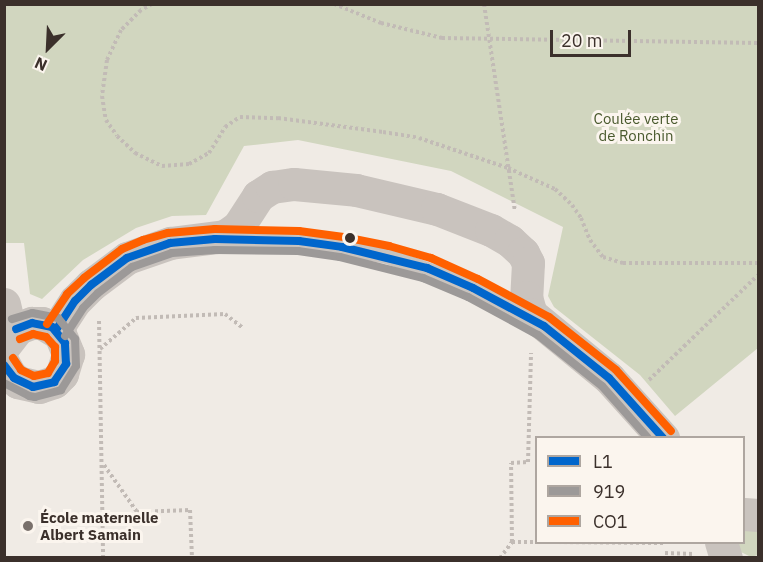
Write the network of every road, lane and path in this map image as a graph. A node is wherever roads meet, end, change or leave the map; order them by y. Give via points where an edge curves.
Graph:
1 (152, 4) edge
2 (334, 4) edge
3 (484, 4) edge
4 (489, 39) junction
5 (759, 43) edge
6 (508, 168) junction
7 (215, 239) junction
8 (518, 248) junction
9 (759, 263) edge
10 (759, 275) edge
11 (75, 301) junction
12 (544, 326) junction
13 (243, 328) dead end
14 (56, 330) junction
15 (100, 349) junction
16 (8, 355) edge
17 (627, 396) junction
18 (661, 436) edge
19 (103, 463) junction
20 (512, 542) junction
21 (535, 542) edge
22 (103, 558) edge
23 (192, 558) edge
24 (500, 558) edge

1 - 6 path via 120,30 107,60 102,96 106,120 135,153 162,165 189,164 209,153 225,127 240,117 278,118 419,138
2 - 4 path via 381,23 442,38
3 - 4 path
4 - 5 path
4 - 6 path
6 - 8 path
6 - 9 path via 555,189 572,205 603,257 623,263
7 - 8 street via 238,227 264,190 285,183 356,190 420,204 491,230
7 - 11 street via 170,243 127,258
7 - 12 lane via 312,242 387,256 453,279
8 - 12 street via 528,263 526,304
10 - 17 path
11 - 14 street
11 - 15 path via 99,320
12 - 17 street
12 - 20 path via 531,346 528,462 511,463
13 - 15 path via 225,314 136,318
14 - 16 street via 42,323 18,328
14 - 16 street via 67,348 68,359 54,382 39,387
15 - 19 path
17 - 18 street
19 - 22 path
19 - 23 path via 137,513 190,510
20 - 21 path
20 - 24 path

